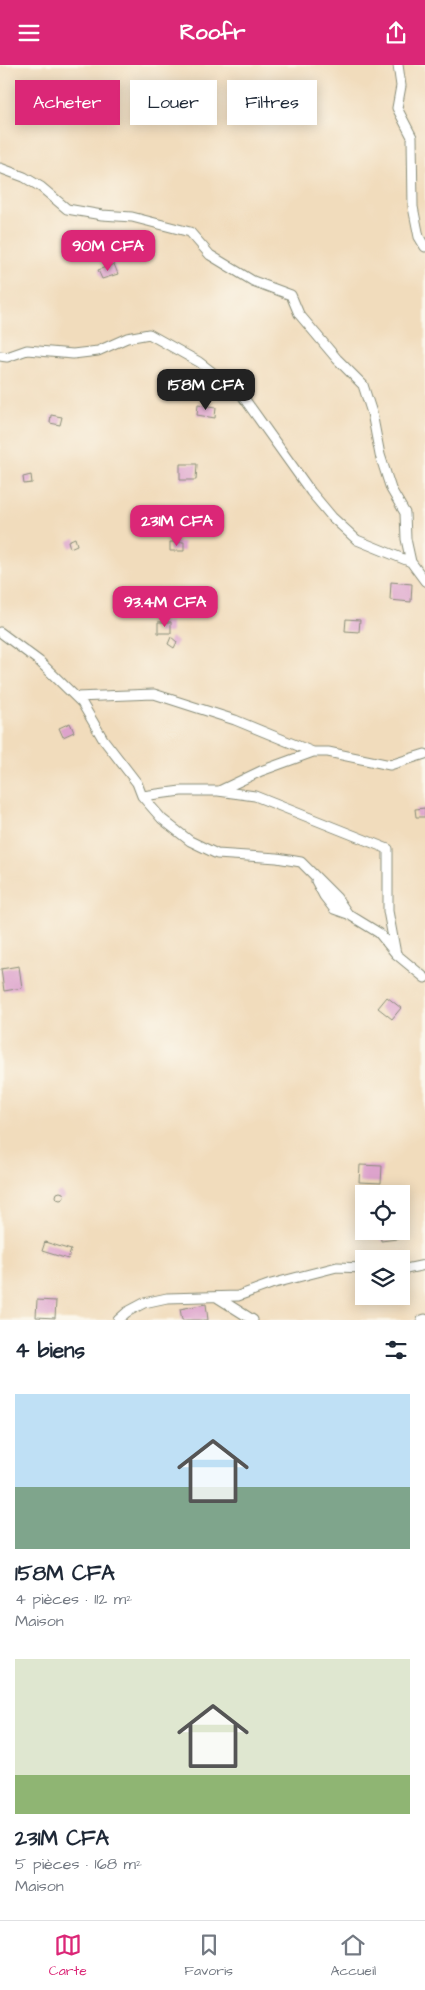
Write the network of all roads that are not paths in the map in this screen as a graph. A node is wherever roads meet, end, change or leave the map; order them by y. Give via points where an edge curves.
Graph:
1 (398, 65) edge
2 (0, 168) edge
3 (425, 247) edge
4 (0, 356) edge
5 (411, 563) junction
6 (425, 581) edge
7 (0, 632) edge
8 (76, 697) junction
9 (313, 752) junction
10 (425, 754) edge
11 (218, 791) junction
12 (142, 796) junction
13 (396, 954) junction
14 (425, 978) edge
15 (425, 1265) edge
16 (355, 1268) edge
17 (410, 1268) edge
18 (218, 1298) junction
19 (118, 1320) edge
20 (253, 1320) edge

1 - 3 street via 401,86 397,108 412,137 413,207 419,237
2 - 5 street via 42,187 67,209 132,217 190,232 210,255 253,281 291,295 299,314 363,385 391,489 405,513
4 - 5 street via 27,351 73,354 98,351 127,338 149,334 198,362 241,394 311,492 357,540
5 - 6 street
7 - 8 street via 39,661
8 - 9 street via 154,694 234,720
8 - 12 street via 137,783
9 - 10 street via 390,765
9 - 11 street
11 - 12 street
11 - 13 street via 256,796 388,849 388,911
12 - 13 street via 162,819 190,841 217,854 301,862 337,898 348,914 379,933
13 - 14 street
15 - 17 street
16 - 18 street via 337,1267 270,1284 238,1296
18 - 19 street via 167,1298 144,1303
18 - 20 street

